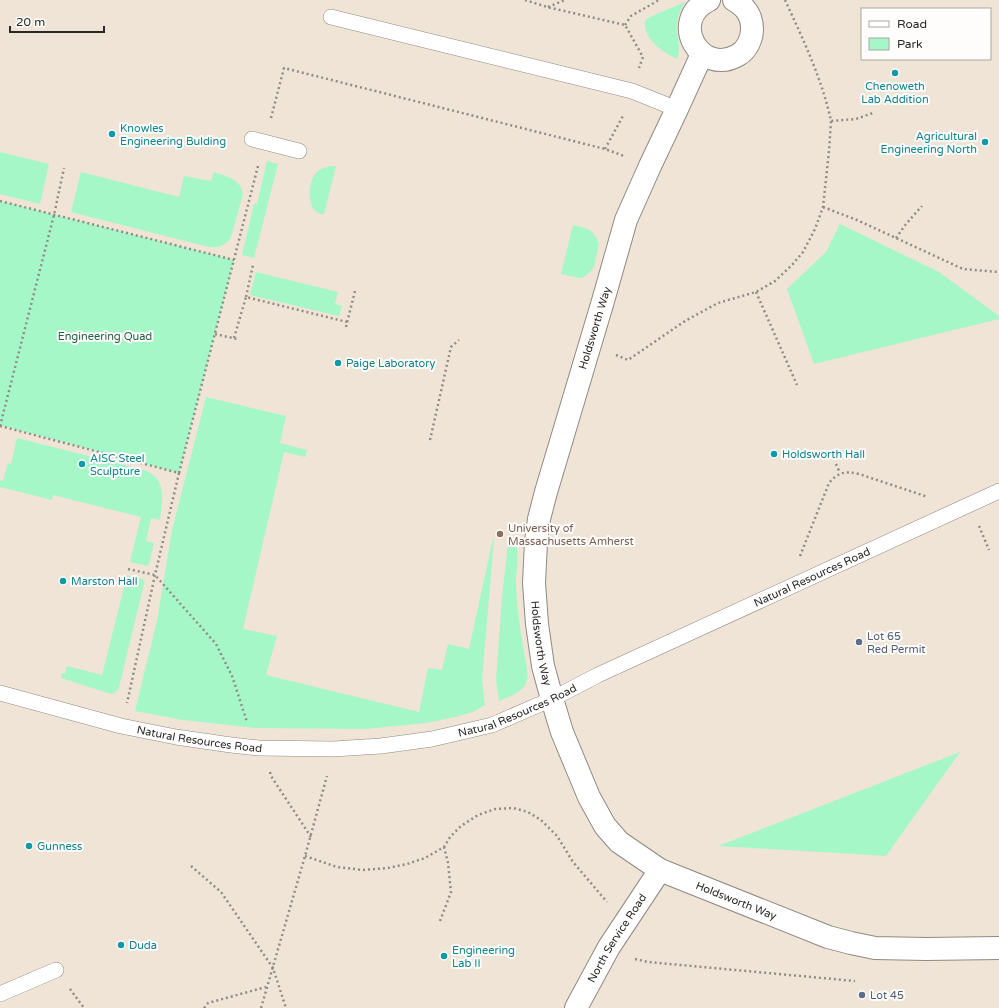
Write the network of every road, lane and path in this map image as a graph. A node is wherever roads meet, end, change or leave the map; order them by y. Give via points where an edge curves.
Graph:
1 (525, 0) edge
2 (565, 0) edge
3 (659, 0) edge
4 (708, 0) edge
5 (734, 0) edge
6 (785, 0) edge
7 (547, 7) junction
8 (331, 17) dead end
9 (625, 25) junction
10 (702, 54) junction
11 (284, 68) dead end
12 (639, 70) dead end
13 (677, 109) junction
14 (873, 113) dead end
15 (625, 114) dead end
16 (831, 121) junction
17 (252, 139) dead end
18 (605, 149) junction
19 (299, 151) dead end
20 (627, 157) dead end
21 (64, 168) dead end
22 (0, 201) edge
23 (922, 206) dead end
24 (823, 207) junction
25 (54, 215) junction
26 (896, 238) junction
27 (253, 265) dead end
28 (999, 272) edge
29 (355, 291) dead end
30 (756, 292) junction
31 (246, 297) junction
32 (347, 322) junction
33 (346, 327) dead end
34 (215, 334) junction
35 (459, 340) dead end
36 (613, 354) dead end
37 (797, 385) dead end
38 (1, 416) edge
39 (0, 426) edge
40 (430, 440) dead end
41 (836, 464) dead end
42 (179, 473) junction
43 (840, 473) junction
44 (999, 491) edge
45 (930, 498) dead end
46 (978, 525) dead end
47 (989, 550) dead end
48 (798, 559) dead end
49 (128, 569) dead end
50 (155, 575) junction
51 (0, 693) edge
52 (552, 699) junction
53 (127, 703) dead end
54 (259, 748) junction
55 (327, 776) dead end
56 (311, 837) junction
57 (444, 847) junction
58 (305, 856) junction
59 (191, 866) dead end
60 (660, 870) junction
61 (608, 904) dead end
62 (440, 921) dead end
63 (999, 948) edge
64 (629, 957) dead end
65 (273, 968) junction
66 (56, 970) dead end
67 (855, 981) dead end
68 (267, 987) junction
69 (0, 994) edge
70 (204, 1008) edge
71 (261, 1008) edge
72 (286, 1008) edge
73 (576, 1008) edge

1 - 7 path
2 - 7 path
3 - 9 path via 631,16
4 - 10 street via 691,18 691,38
5 - 10 street via 742,4 752,23 749,44 733,58 712,59
6 - 16 path via 814,66
7 - 9 path
8 - 13 lane via 632,92
9 - 12 path via 643,57
10 - 13 street, Holdsworth Way
11 - 18 path
13 - 52 street, Holdsworth Way via 626,220 539,519 534,583 543,666
14 - 16 path via 856,119
15 - 18 path
16 - 24 path
17 - 19 lane
18 - 20 path
21 - 25 path
22 - 25 path
23 - 26 path
24 - 26 path
24 - 30 path via 803,252 775,281
25 - 34 path via 234,260
25 - 38 path
26 - 28 path via 963,269
27 - 31 path
29 - 32 path
30 - 36 path via 718,303 685,321 628,360
30 - 37 path
31 - 32 path
31 - 34 path via 236,339
32 - 33 path
34 - 42 path
35 - 40 path via 451,347
38 - 39 path
39 - 42 path
41 - 43 path
42 - 50 path
43 - 45 path via 859,474
43 - 48 path via 829,484
44 - 52 lane, Natural Resources Road via 598,675
46 - 47 path
49 - 50 path
50 - 53 path
50 - 54 path via 216,644 232,676 249,728
51 - 54 lane, Natural Resources Road via 121,726 176,737
52 - 54 lane, Natural Resources Road via 492,725 432,739 333,749
52 - 60 street, Holdsworth Way via 562,732 589,797 605,826 619,842
54 - 56 path via 271,776
55 - 56 path
56 - 58 path
57 - 58 path via 408,864 363,870 337,867
57 - 61 path via 450,836 478,815 495,809 513,808 528,812 541,820 557,836 573,862
57 - 62 path via 451,892
58 - 65 path
59 - 65 path via 221,892
60 - 63 street, Holdsworth Way via 828,937 851,943 875,948
60 - 73 street, North Service Road via 609,947
64 - 67 path via 648,962
65 - 68 path
65 - 72 path
66 - 69 lane
68 - 70 path via 208,1003
68 - 71 path

